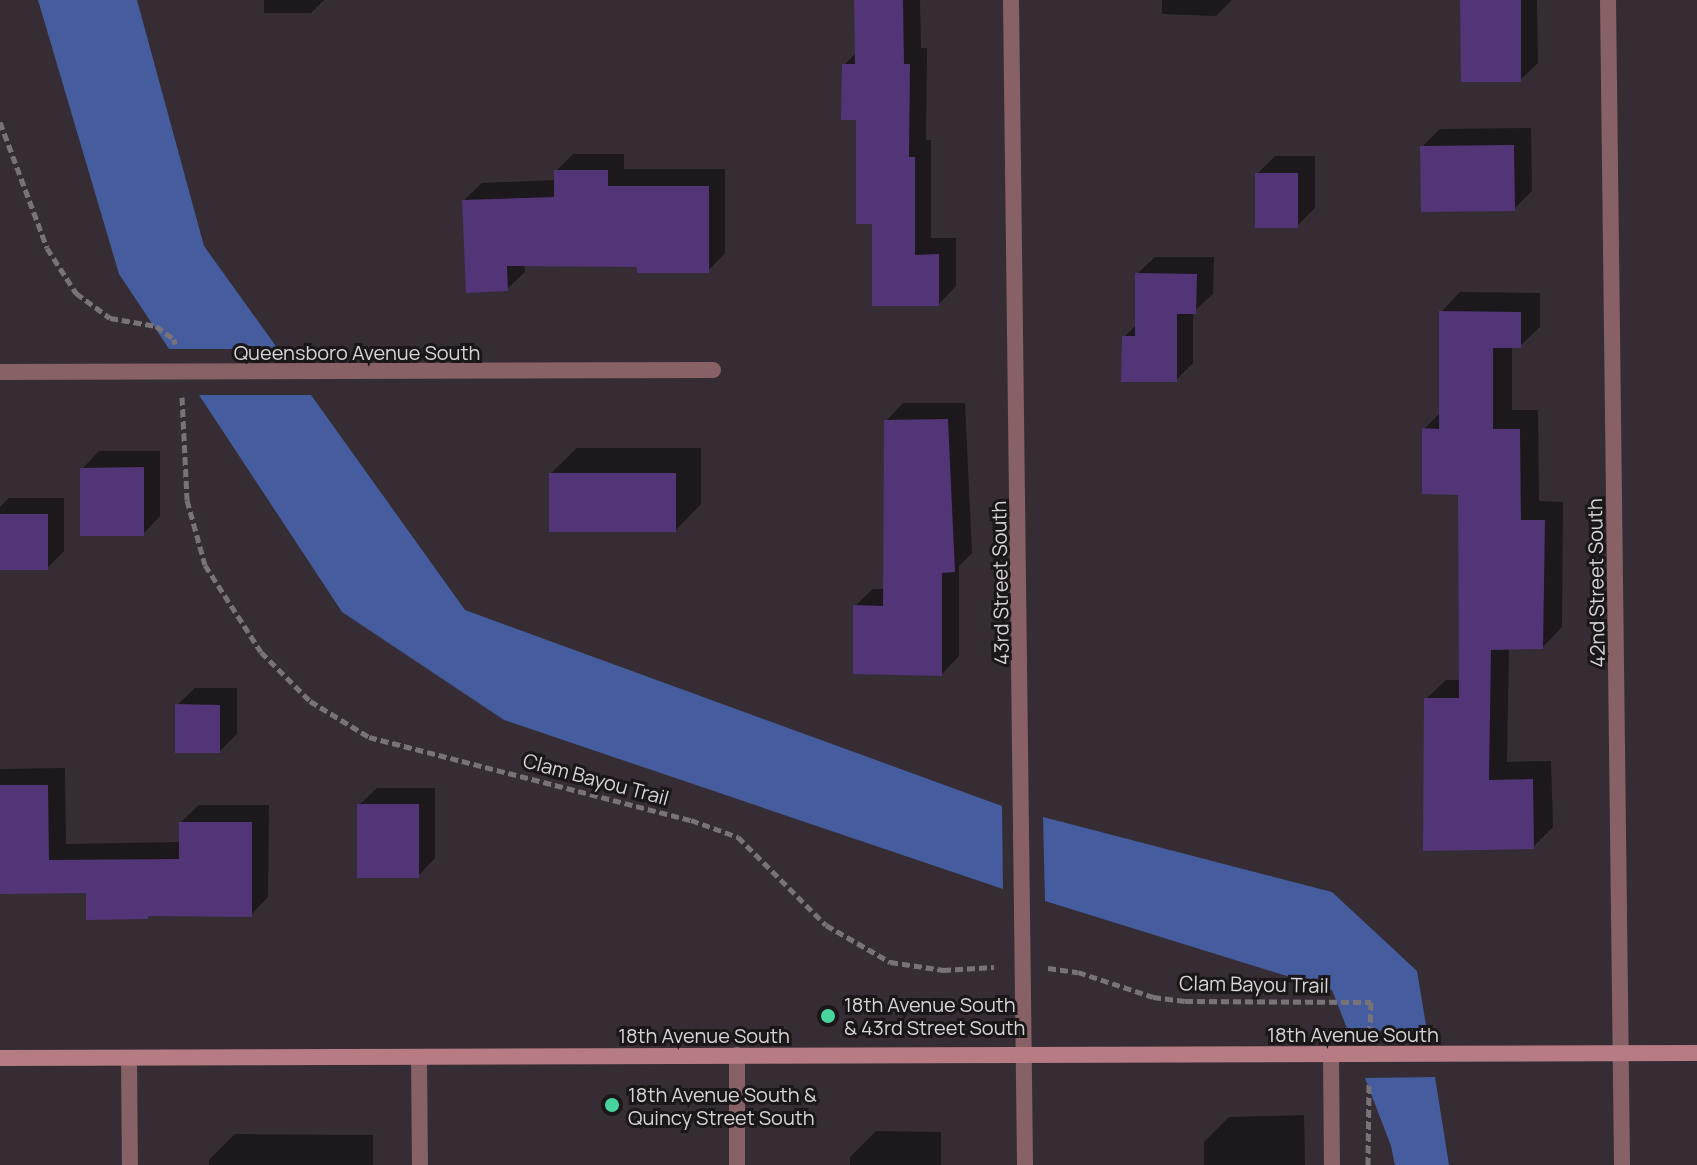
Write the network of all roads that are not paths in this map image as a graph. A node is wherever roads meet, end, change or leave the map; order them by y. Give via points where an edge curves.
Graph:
1 (1011, 0) edge
2 (1608, 0) edge
3 (713, 370) dead end
4 (0, 372) edge
5 (1024, 1053) junction
6 (1622, 1053) junction
7 (1697, 1053) edge
8 (1331, 1054) junction
9 (737, 1055) junction
10 (419, 1057) junction
11 (0, 1058) edge
12 (129, 1058) junction
13 (130, 1165) edge
14 (420, 1165) edge
15 (737, 1165) edge
16 (1025, 1165) edge
17 (1332, 1165) edge
18 (1622, 1165) edge

1 - 5 street, 43rd Street South
2 - 6 street, 42nd Street South
3 - 4 street, Queensboro Avenue South
5 - 8 street, 18th Avenue South
5 - 9 street, 18th Avenue South
5 - 16 street, 43rd Street South
6 - 7 street, 18th Avenue South
6 - 8 street, 18th Avenue South
6 - 18 street, 42nd Street South
8 - 17 street
9 - 10 street, 18th Avenue South
9 - 15 street
10 - 12 street, 18th Avenue South
10 - 14 street
11 - 12 street, 18th Avenue South
12 - 13 street

